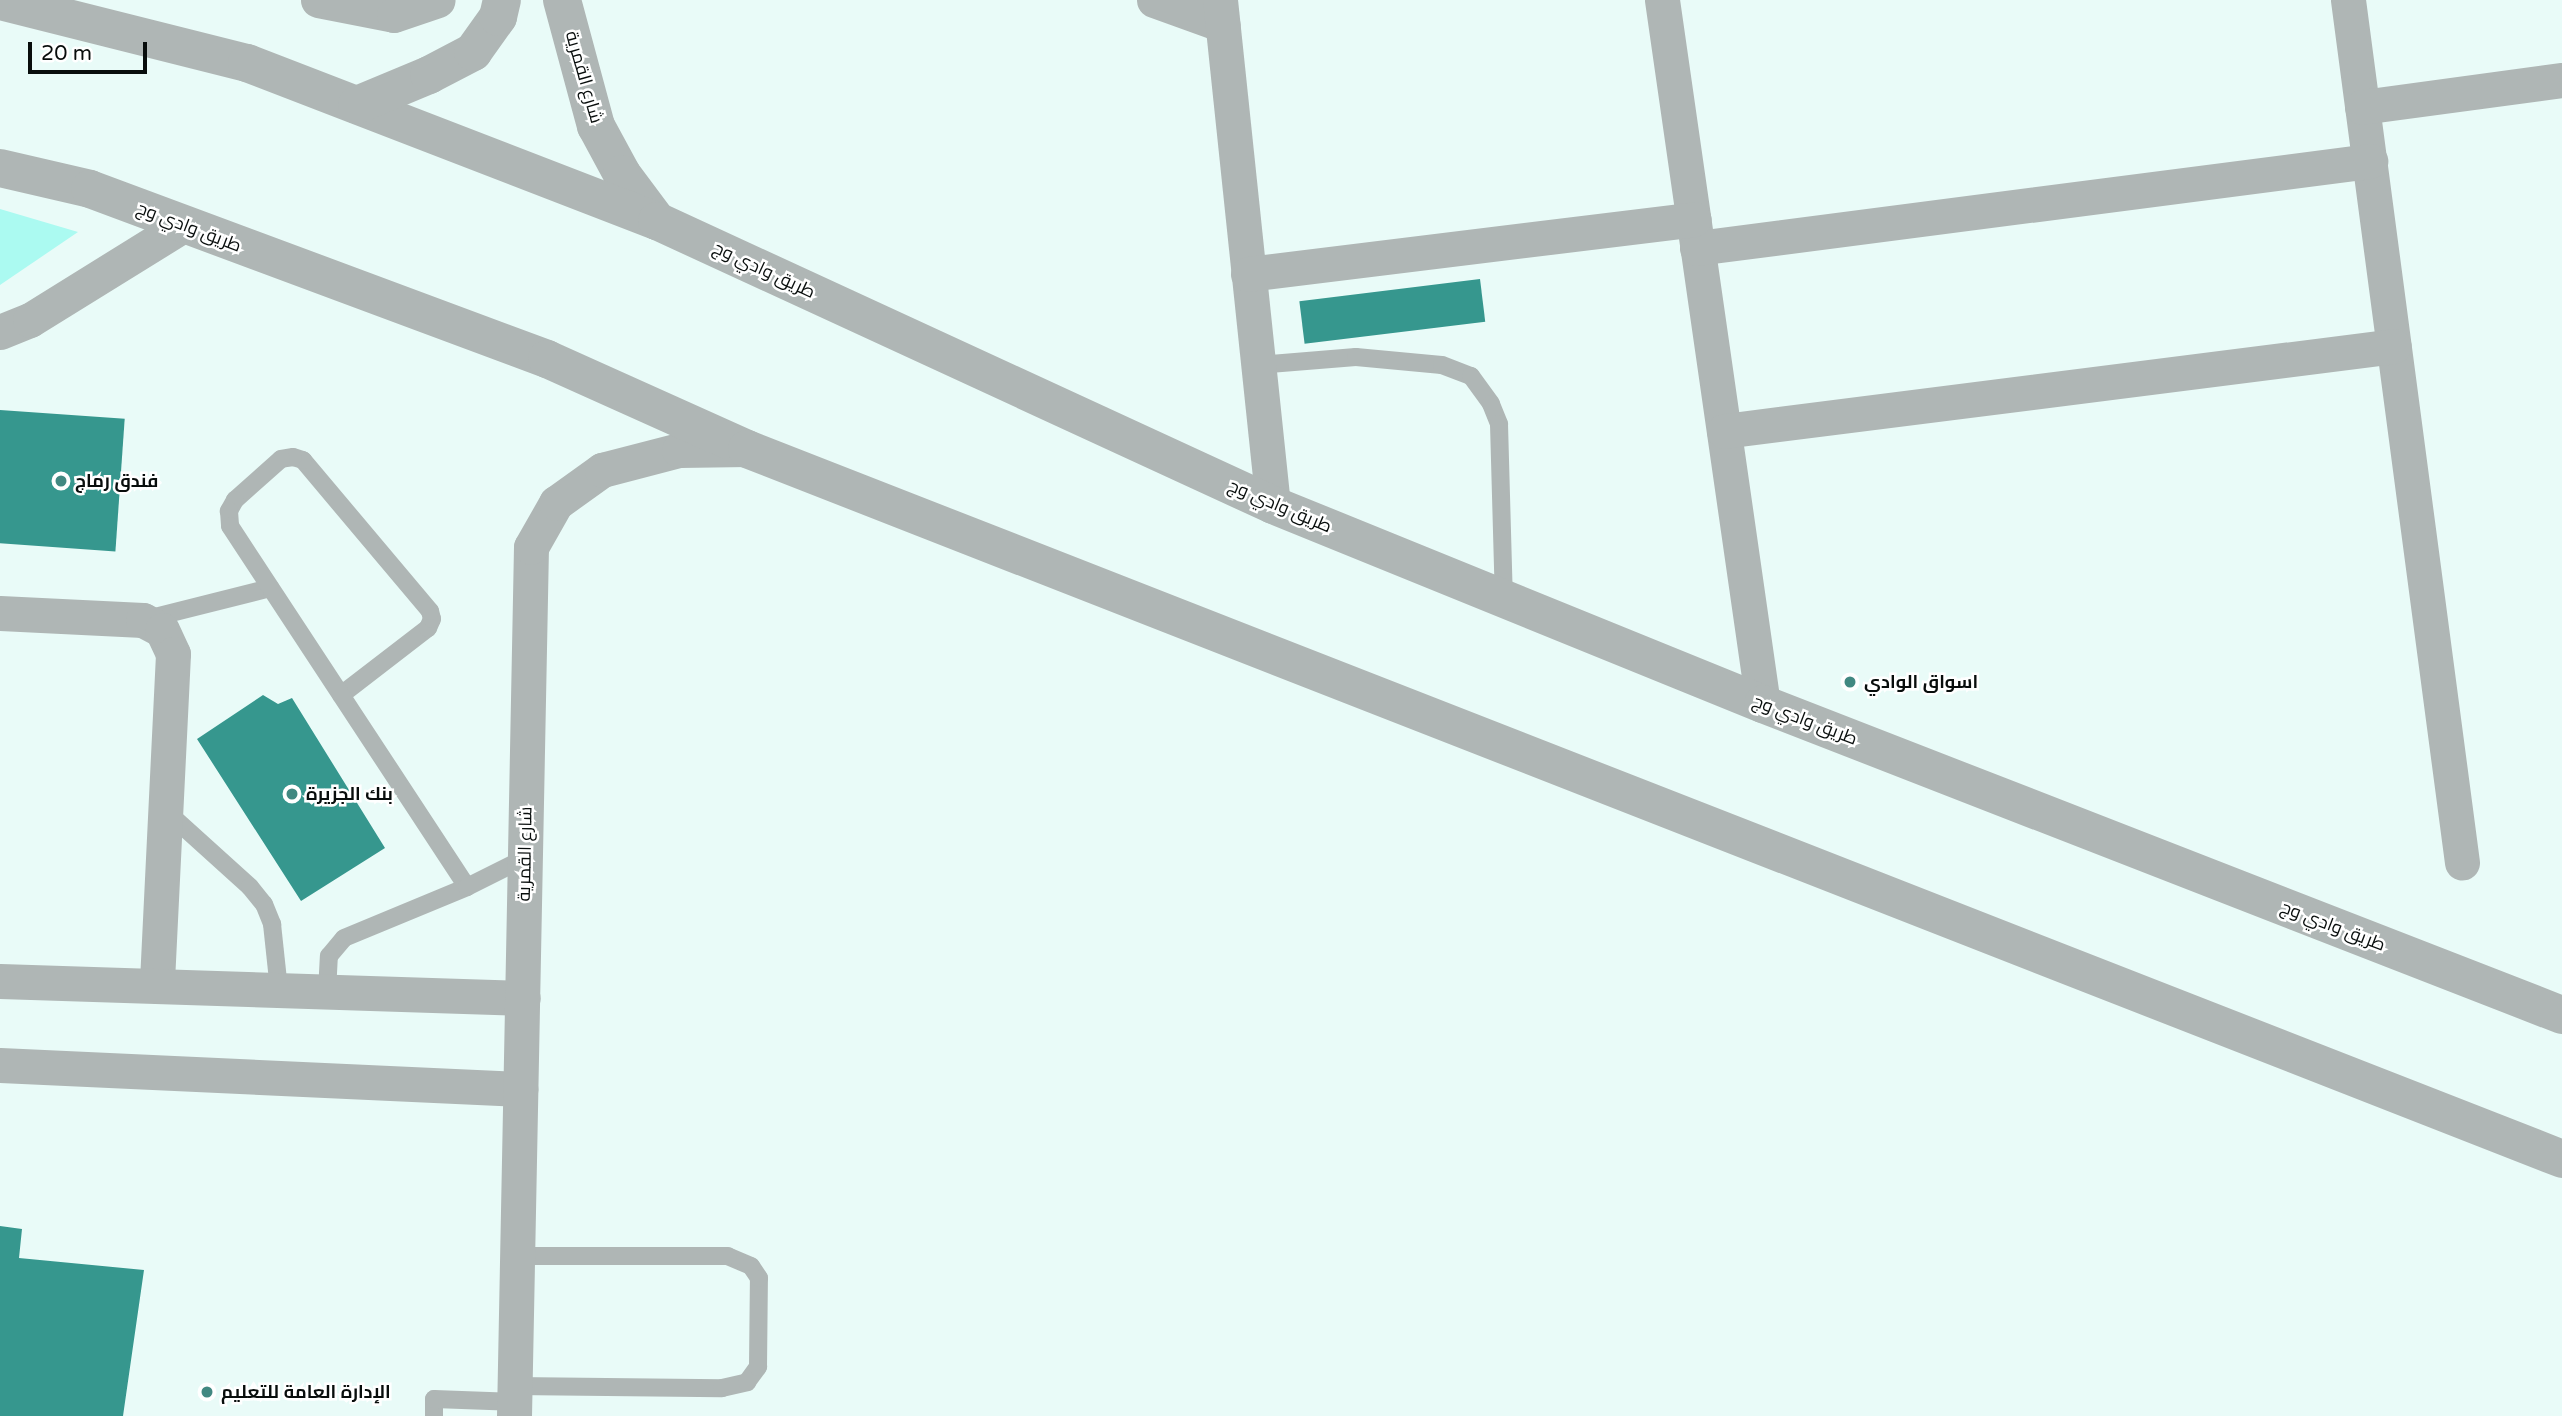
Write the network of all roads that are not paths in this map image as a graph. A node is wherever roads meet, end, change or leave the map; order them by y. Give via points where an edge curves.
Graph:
1 (318, 0) edge
2 (438, 0) edge
3 (502, 0) edge
4 (562, 0) edge
5 (1154, 0) edge
6 (1662, 0) edge
7 (2348, 0) edge
8 (0, 1) edge
9 (1221, 12) edge
10 (2562, 80) edge
11 (357, 105) junction
12 (2362, 107) junction
13 (2370, 161) junction
14 (0, 168) edge
15 (657, 221) junction
16 (183, 225) junction
17 (1696, 234) junction
18 (1248, 274) junction
19 (0, 332) edge
20 (2394, 346) junction
21 (1258, 365) junction
22 (1724, 431) junction
23 (747, 449) junction
24 (1273, 505) junction
25 (270, 588) junction
26 (1504, 598) junction
27 (0, 613) edge
28 (143, 620) junction
29 (341, 695) junction
30 (1763, 704) junction
31 (166, 811) junction
32 (525, 858) junction
33 (2462, 862) dead end
34 (467, 887) junction
35 (0, 981) edge
36 (157, 986) junction
37 (279, 990) junction
38 (327, 992) junction
39 (523, 998) junction
40 (2562, 1015) edge
41 (0, 1065) edge
42 (520, 1089) junction
43 (2562, 1159) edge
44 (517, 1256) junction
45 (514, 1401) edge
46 (434, 1416) edge

1 - 2 street via 394,15
3 - 11 street via 498,17 473,52
4 - 15 street, شارع القمرية via 596,126 622,174
5 - 9 street
6 - 17 street
7 - 12 street
8 - 11 street, طريق وادي وج via 247,63
9 - 18 street
10 - 12 street
11 - 15 street, طريق وادي وج
12 - 13 street
13 - 17 street
13 - 20 street
14 - 16 street, طريق وادي وج via 90,190
15 - 24 street, طريق وادي وج
16 - 19 street via 30,320
16 - 23 street, طريق وادي وج via 547,359
17 - 18 street
17 - 22 street
18 - 21 street
20 - 22 street
20 - 33 street
21 - 24 street
21 - 26 lane via 1356,356 1443,365 1471,376 1499,424
22 - 30 street
23 - 32 street, شارع القمرية via 679,450 602,470 556,503 531,547
23 - 43 street, طريق وادي وج
24 - 26 street, طريق وادي وج
25 - 28 lane
25 - 29 lane
25 - 29 lane via 230,526 229,511 234,500 281,459 293,457 303,460 430,611 432,620 428,628
26 - 30 street, طريق وادي وج
27 - 28 street
28 - 31 street via 162,630 173,654
29 - 34 lane
30 - 40 street, طريق وادي وج
31 - 36 street
31 - 37 lane via 264,904 272,924
32 - 34 lane
32 - 39 street, شارع القمرية
34 - 38 lane via 344,938 329,956
35 - 36 street
36 - 37 street
37 - 38 street
38 - 39 street
39 - 42 street, شارع القمرية
41 - 42 street
42 - 44 street, شارع القمرية
44 - 45 street, شارع القمرية
44 - 45 lane via 728,1256 751,1266 759,1278 758,1367 747,1381 722,1388
45 - 46 lane via 434,1399

